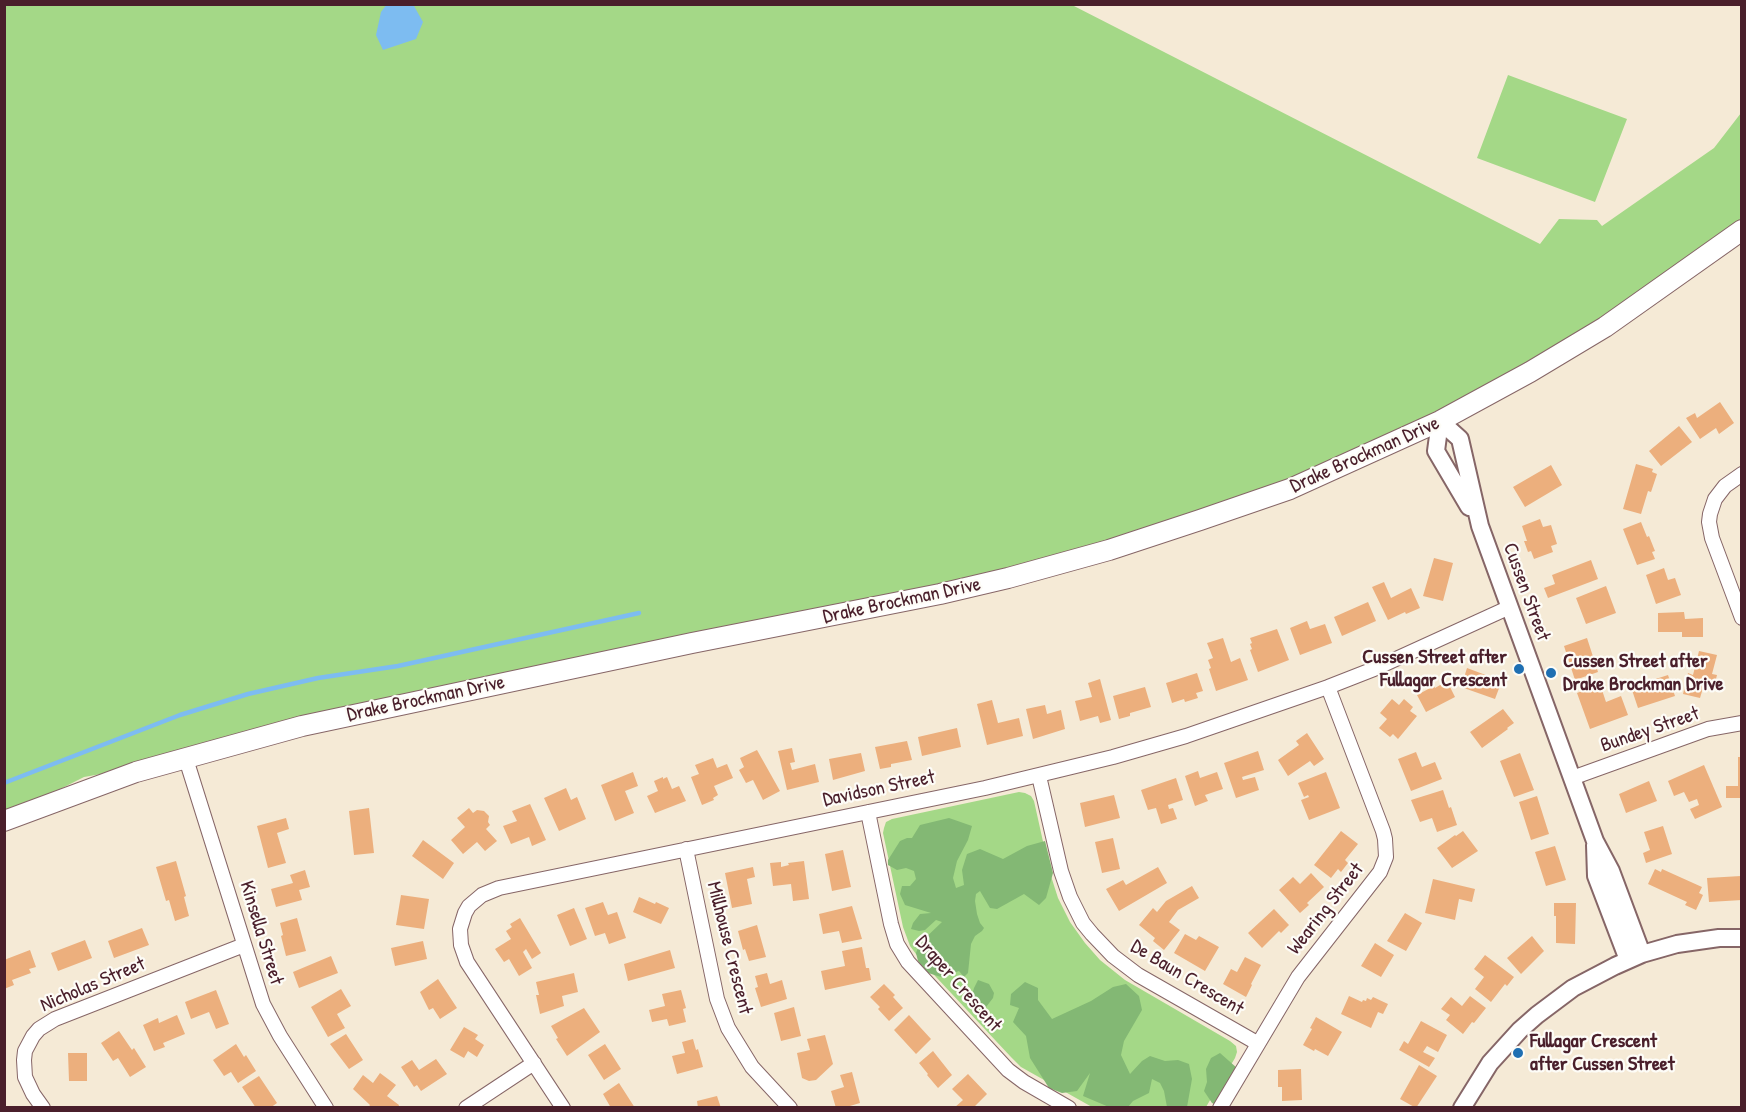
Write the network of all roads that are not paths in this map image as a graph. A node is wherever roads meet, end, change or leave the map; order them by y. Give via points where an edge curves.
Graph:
1 (1742, 230) edge
2 (1440, 421) junction
3 (1742, 474) edge
4 (1480, 526) junction
5 (1510, 608) junction
6 (1742, 618) edge
7 (1328, 687) junction
8 (1742, 723) edge
9 (186, 759) junction
10 (1039, 776) junction
11 (1572, 778) junction
12 (868, 812) junction
13 (4, 821) edge
14 (686, 849) junction
15 (1742, 938) edge
16 (244, 945) junction
17 (1635, 957) junction
18 (1257, 1043) junction
19 (534, 1063) junction
20 (43, 1107) edge
21 (326, 1107) edge
22 (466, 1107) edge
23 (563, 1107) edge
24 (790, 1107) edge
25 (1069, 1107) edge
26 (1220, 1107) edge
27 (1462, 1107) edge

1 - 2 main road, Drake Brockman Drive via 1605,327
2 - 4 street, Cussen Street via 1460,440
2 - 4 street, Cussen Street via 1436,451
2 - 9 main road, Drake Brockman Drive via 1290,489 1109,550 1008,578 302,726
3 - 6 street via 1715,499 1709,522
4 - 5 street, Cussen Street
5 - 7 street, Davidson Street
5 - 11 street, Cussen Street
7 - 10 street, Davidson Street via 1186,736
7 - 18 street, Wearing Street via 1383,831 1386,856 1380,872 1298,977
8 - 11 street, Bundey Street via 1708,729
9 - 13 main road, Drake Brockman Drive via 136,772
9 - 16 street, Kinsella Street
10 - 12 street, Davidson Street
10 - 18 street, De Baun Crescent via 1061,871 1083,923 1113,956 1138,975
11 - 17 street, Cussen Street via 1595,841 1596,876
12 - 14 street, Davidson Street
12 - 25 street, Draper Crescent via 891,924 908,962 1008,1070
14 - 19 street, Davidson Street via 499,888 469,906 460,929 467,962
14 - 24 street, Millhouse Crescent via 717,999 728,1028 752,1067
15 - 17 street via 1677,944
16 - 20 street, Nicholas Street via 55,1019 39,1029 24,1060 26,1077
16 - 21 street, Kinsella Street via 266,1009
17 - 27 street via 1574,988 1531,1020 1490,1063
18 - 26 street, Wearing Street
19 - 22 street
19 - 23 street, Davidson Street

